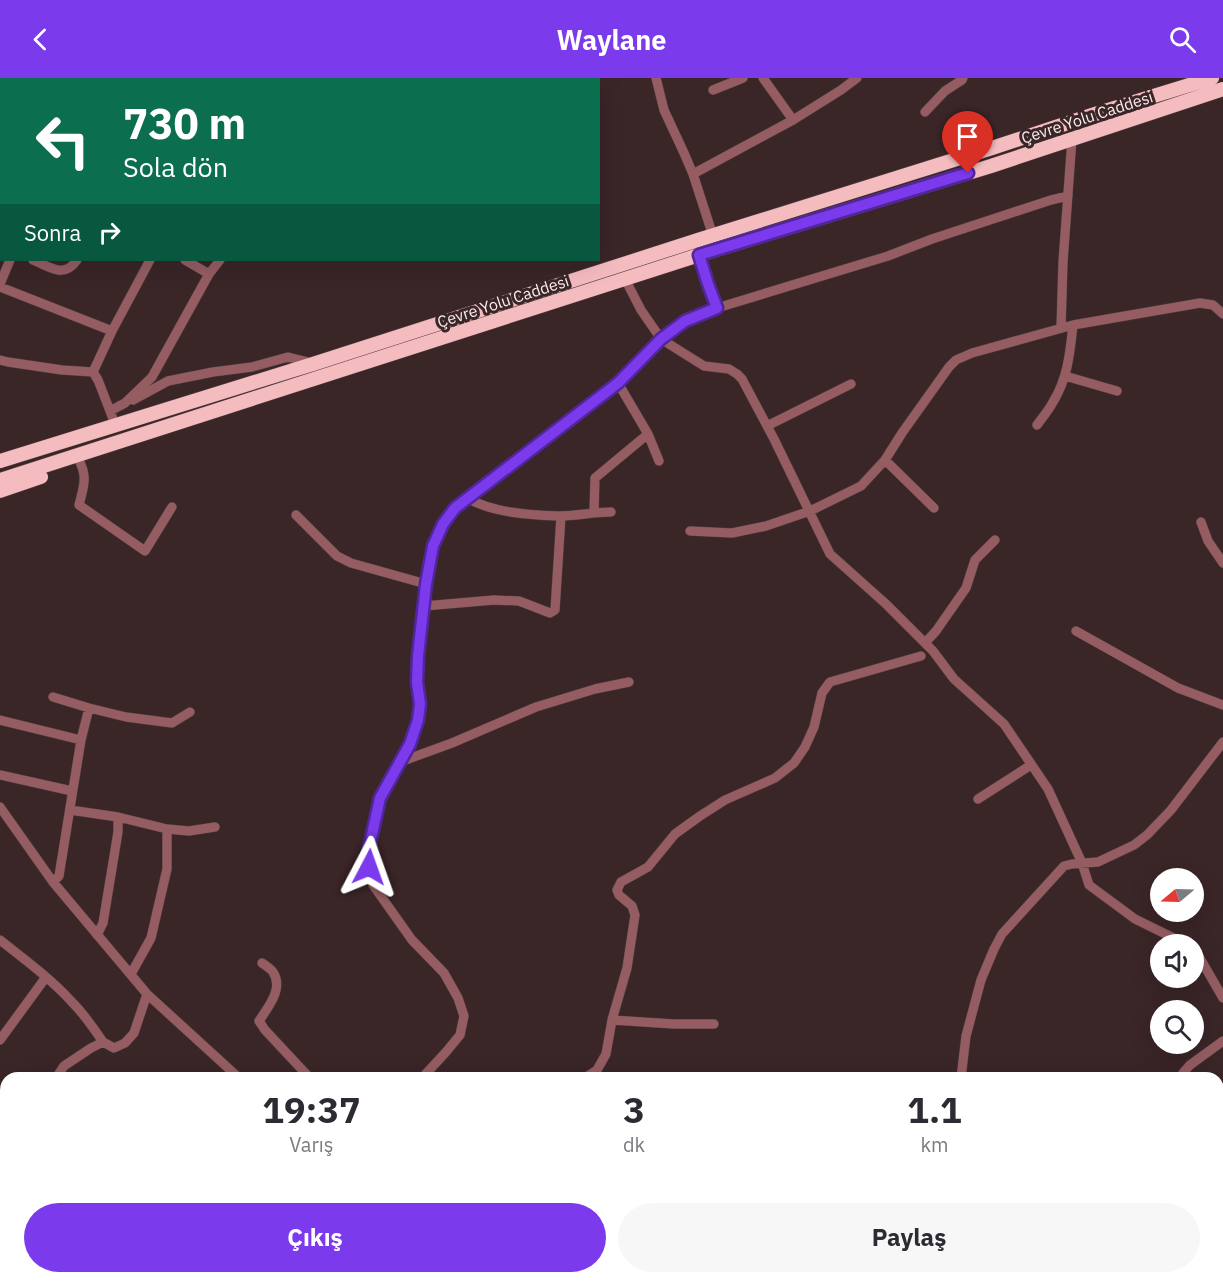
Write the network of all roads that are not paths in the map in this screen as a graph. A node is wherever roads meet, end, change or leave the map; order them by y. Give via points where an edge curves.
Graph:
1 (656, 78) edge
2 (743, 78) edge
3 (763, 78) edge
4 (857, 78) edge
5 (963, 78) edge
6 (1187, 78) edge
7 (1212, 78) edge
8 (1223, 89) edge
9 (713, 90) dead end
10 (1223, 97) edge
11 (925, 112) dead end
12 (1092, 115) junction
13 (793, 120) junction
14 (1103, 129) junction
15 (1072, 139) junction
16 (693, 174) junction
17 (1068, 196) junction
18 (713, 236) junction
19 (699, 255) junction
20 (10, 261) edge
21 (35, 261) edge
22 (76, 261) edge
23 (149, 261) edge
24 (187, 261) edge
25 (219, 261) edge
26 (209, 274) junction
27 (625, 279) junction
28 (0, 286) edge
29 (717, 308) junction
30 (1223, 314) edge
31 (1073, 325) junction
32 (1061, 328) junction
33 (112, 331) junction
34 (661, 339) junction
35 (0, 360) edge
36 (313, 364) junction
37 (93, 372) junction
38 (1065, 376) junction
39 (618, 383) junction
40 (851, 384) dead end
41 (1117, 391) dead end
42 (126, 403) junction
43 (113, 418) junction
44 (1036, 425) dead end
45 (767, 426) junction
46 (648, 434) junction
47 (0, 452) edge
48 (84, 455) junction
49 (885, 460) junction
50 (0, 461) edge
51 (659, 461) dead end
52 (0, 480) edge
53 (0, 491) edge
54 (467, 498) junction
55 (172, 507) dead end
56 (934, 508) dead end
57 (810, 511) junction
58 (594, 512) junction
59 (611, 512) dead end
60 (296, 515) dead end
61 (561, 516) junction
62 (1201, 522) dead end
63 (690, 531) dead end
64 (995, 540) dead end
65 (1223, 562) edge
66 (426, 584) junction
67 (424, 606) junction
68 (1076, 631) dead end
69 (925, 643) junction
70 (921, 656) dead end
71 (629, 682) dead end
72 (53, 697) dead end
73 (1223, 705) edge
74 (89, 708) junction
75 (190, 712) dead end
76 (0, 720) edge
77 (81, 740) junction
78 (1223, 742) edge
79 (400, 762) junction
80 (1031, 765) junction
81 (0, 775) edge
82 (72, 791) junction
83 (978, 799) dead end
84 (1, 809) edge
85 (70, 810) junction
86 (118, 817) junction
87 (215, 826) dead end
88 (167, 829) junction
89 (1082, 863) junction
90 (52, 882) junction
91 (1166, 934) edge
92 (97, 935) junction
93 (0, 940) edge
94 (262, 963) dead end
95 (1204, 965) edge
96 (131, 974) junction
97 (46, 977) junction
98 (147, 994) junction
99 (1223, 998) edge
100 (612, 1020) junction
101 (714, 1024) dead end
102 (0, 1040) edge
103 (103, 1041) junction
104 (1223, 1041) edge
105 (60, 1072) edge
106 (232, 1072) edge
107 (304, 1072) edge
108 (428, 1072) edge
109 (594, 1072) edge
110 (961, 1072) edge
111 (1185, 1072) edge

1 - 16 street via 664,110
2 - 9 street
3 - 13 street
4 - 13 street
5 - 11 street
6 - 12 highway
7 - 12 highway, Çevre Yolu Caddesi
8 - 14 highway, Çevre Yolu Caddesi
10 - 14 highway
12 - 18 highway, Çevre Yolu Caddesi
13 - 16 street
14 - 15 highway, Çevre Yolu Caddesi
15 - 17 street
15 - 19 highway, Çevre Yolu Caddesi
16 - 18 street
17 - 29 street
17 - 32 street
18 - 36 highway, Çevre Yolu Caddesi
19 - 27 highway, Çevre Yolu Caddesi
19 - 29 street
20 - 28 street
21 - 22 street via 59,271
23 - 33 street
24 - 26 street
25 - 26 street
26 - 42 street via 152,377
27 - 34 street
27 - 48 highway, Çevre Yolu Caddesi
28 - 33 street
29 - 34 street via 685,321
30 - 31 street via 1213,305 1200,303
31 - 32 street
31 - 38 street
32 - 49 street via 956,360
33 - 37 street
34 - 39 street
34 - 45 street via 704,366 737,374
35 - 37 street
36 - 42 street via 288,357 168,381
36 - 43 highway, Çevre Yolu Caddesi
37 - 43 street
38 - 41 street
38 - 44 street
39 - 46 street
39 - 54 street
40 - 45 street
42 - 43 street
43 - 47 highway
43 - 50 highway, Çevre Yolu Caddesi
45 - 57 street
46 - 51 street
46 - 58 street via 596,478
48 - 52 highway, Çevre Yolu Caddesi
48 - 53 highway via 38,478
48 - 55 street via 85,480 79,505 145,551
49 - 56 street
49 - 57 street via 861,486
54 - 61 street via 506,512
54 - 66 street via 443,524 433,546
57 - 63 street via 766,526 732,532
57 - 69 street via 830,554
58 - 59 street
58 - 61 street
60 - 66 street via 337,556
61 - 67 street via 555,610 550,613 519,601 494,600
62 - 65 street via 1208,541
64 - 69 street via 975,560 966,588
66 - 67 street
67 - 79 street via 418,656 418,720
68 - 73 street via 1178,688
69 - 80 street via 954,679 1004,724
70 - 100 street via 830,682 822,693 814,728 794,763 775,778 700,816 675,834 648,867 621,882 617,890 632,906 635,922
71 - 79 street via 536,708
72 - 74 street
74 - 75 street via 172,723
74 - 77 street
76 - 77 street
77 - 82 street
78 - 89 street via 1171,810 1141,840 1098,862
79 - 108 street via 380,798 369,848 373,885 412,940 444,972 464,1016 460,1035
80 - 83 street
80 - 89 street via 1048,789
81 - 82 street
82 - 85 street
84 - 90 street
85 - 86 street
85 - 90 street via 59,876
86 - 88 street
86 - 92 street via 103,923
87 - 88 street via 189,831
88 - 96 street via 167,869 151,939
89 - 91 street via 1089,885 1135,919
89 - 110 street via 1064,866 1002,934 981,980
90 - 92 street
92 - 96 street
93 - 97 street
94 - 107 street via 273,972 276,985 274,998 259,1021
95 - 99 street
96 - 98 street
97 - 102 street
97 - 103 street via 71,1000
98 - 103 street via 134,1033 114,1048
98 - 106 street
100 - 101 street
100 - 109 street via 606,1054
103 - 105 street
104 - 111 street

